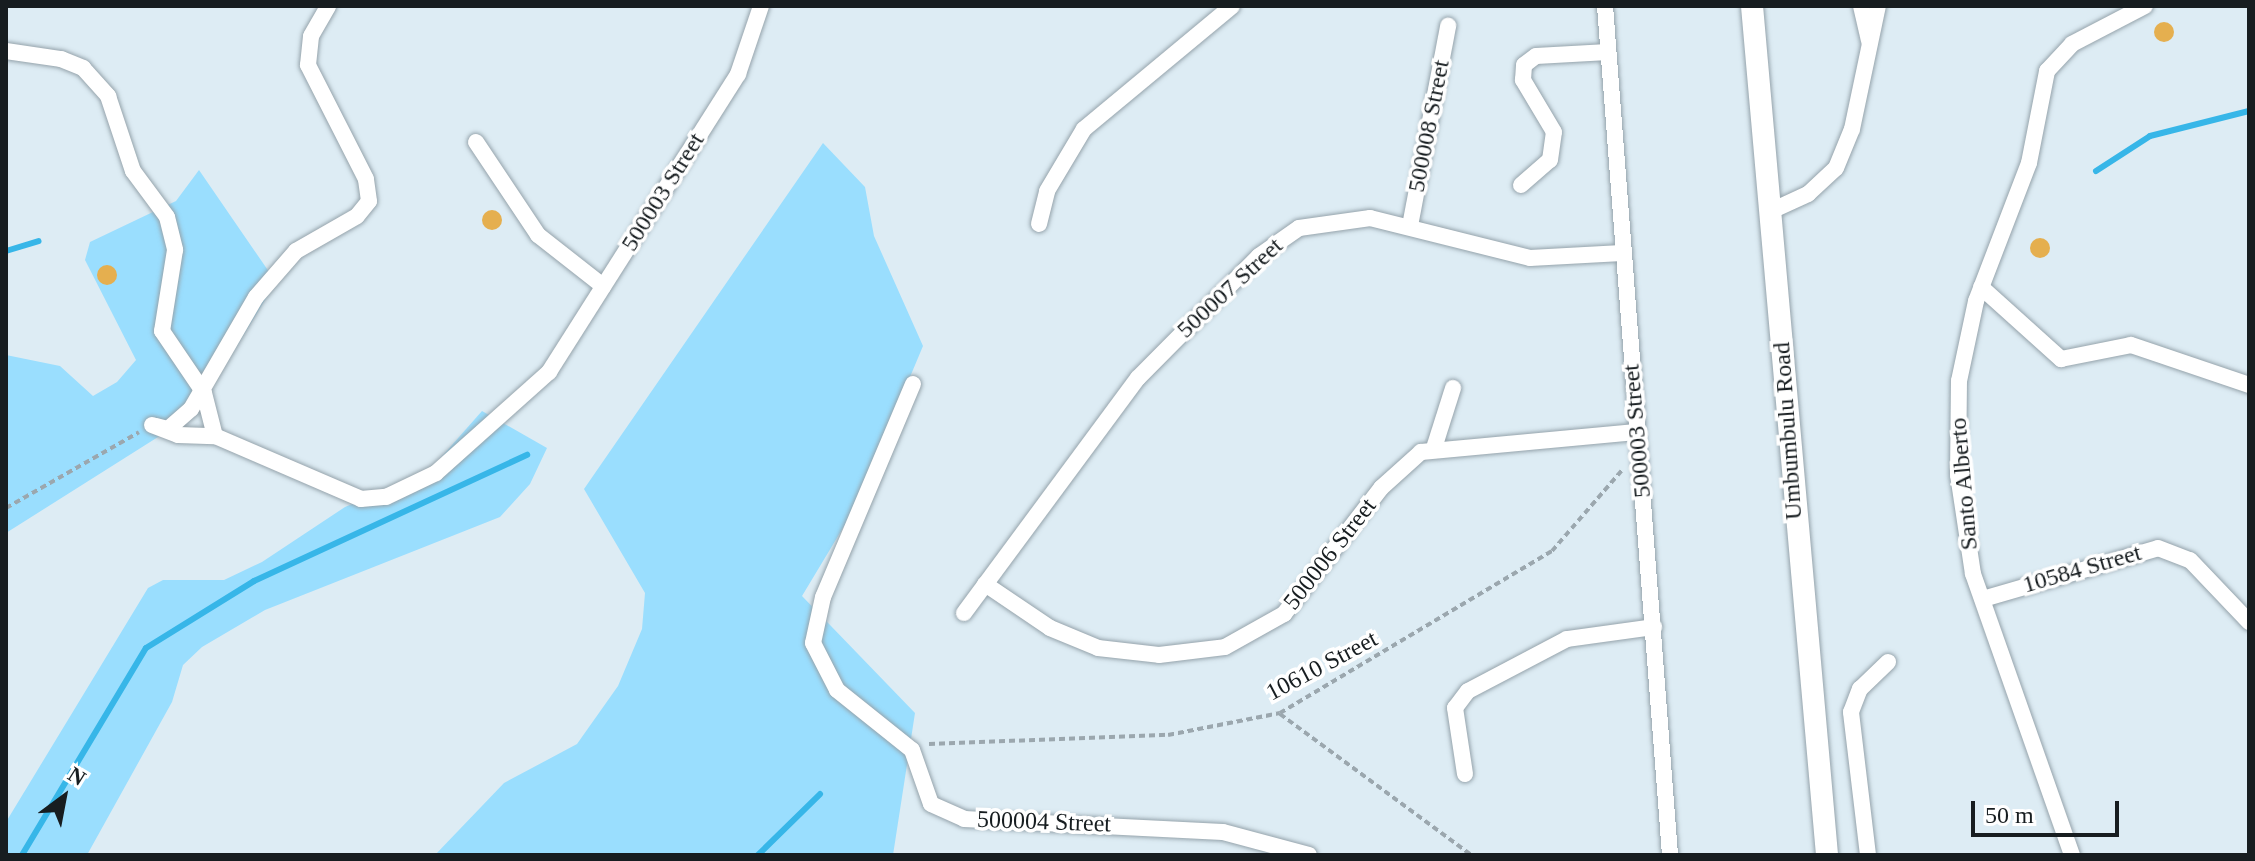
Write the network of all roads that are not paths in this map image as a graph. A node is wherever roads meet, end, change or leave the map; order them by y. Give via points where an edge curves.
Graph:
1 (328, 6) edge
2 (761, 6) edge
3 (1232, 6) edge
4 (1605, 6) edge
5 (1752, 6) edge
6 (1861, 6) edge
7 (1878, 6) edge
8 (2145, 6) edge
9 (1448, 26) dead end
10 (1870, 42) junction
11 (6, 51) edge
12 (1608, 52) junction
13 (476, 142) dead end
14 (1521, 185) dead end
15 (1771, 211) junction
16 (1039, 224) dead end
17 (1410, 226) junction
18 (1622, 253) junction
19 (603, 286) junction
20 (1981, 287) junction
21 (913, 384) dead end
22 (2249, 385) edge
23 (1453, 388) dead end
24 (204, 393) junction
25 (1636, 432) junction
26 (215, 436) junction
27 (1434, 448) junction
28 (985, 584) junction
29 (1983, 599) junction
30 (964, 613) dead end
31 (2249, 622) edge
32 (1654, 627) junction
33 (1888, 662) dead end
34 (1465, 774) dead end
35 (1309, 855) edge
36 (1670, 855) edge
37 (1827, 855) edge
38 (1868, 855) edge
39 (2072, 855) edge

1 - 24 street via 311,36 308,65 366,179 369,201 357,216 296,251 272,277 227,343
2 - 19 street, 500003 Street via 738,74
3 - 16 street via 1090,122 1056,173
4 - 12 street, 500003 Street
5 - 15 main road, Umbumbulu Road
6 - 10 street
7 - 10 street
8 - 20 street, Santo Alberto via 2056,58 2029,163
9 - 17 street, 500008 Street
10 - 15 street via 1852,129 1836,168 1808,194
11 - 24 street via 83,68 108,96 133,171 167,217 175,250 162,331
12 - 14 street via 1536,56 1524,65 1523,80 1554,132 1550,160
12 - 18 street, 500003 Street
13 - 19 street via 538,235
15 - 37 main road, Umbumbulu Road
17 - 18 street, 500007 Street via 1530,258
17 - 28 street, 500007 Street via 1370,218 1323,221 1259,256 1138,378
18 - 25 street, 500003 Street
19 - 26 street, 500003 Street via 549,372 436,473 386,497 361,499 328,490
20 - 22 street via 2061,359 2131,345
20 - 29 street, Santo Alberto via 1965,339 1957,417 1965,534
21 - 35 street, 500004 Street via 823,597 813,643 837,690 905,741 926,796 952,816 1186,827
23 - 27 street
24 - 26 street
24 - 26 street via 168,429 152,425 178,435
25 - 27 street, 500006 Street
25 - 32 street, 500003 Street
27 - 28 street, 500006 Street via 1408,460 1381,488 1284,614 1225,647 1159,655 1098,648 1050,628
28 - 30 street, 500007 Street
29 - 31 street, 10584 Street via 2100,559 2158,548 2190,560
29 - 39 street, Santo Alberto
32 - 34 street via 1567,639 1468,691 1455,708
32 - 36 street, 500003 Street
33 - 38 street via 1860,689 1851,712

